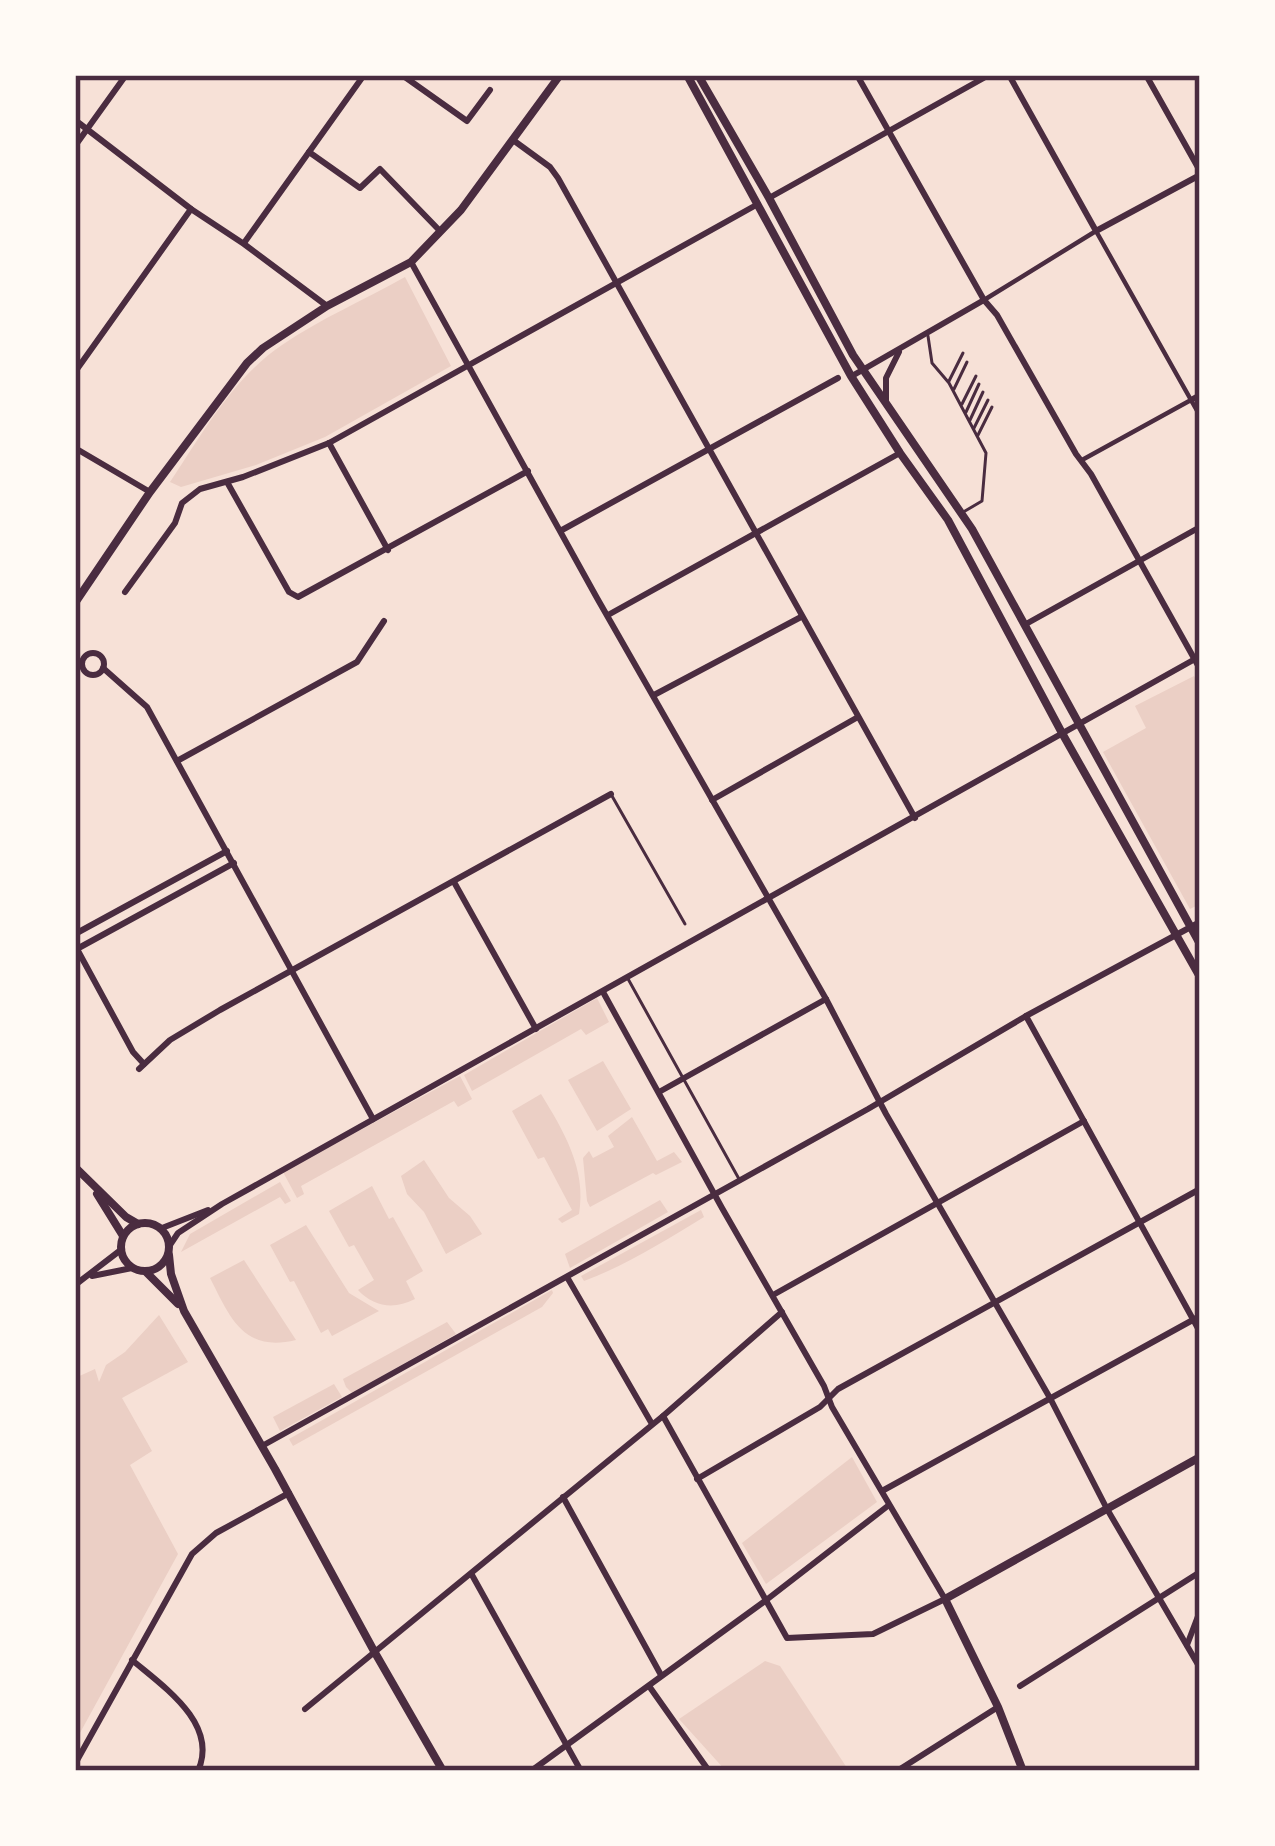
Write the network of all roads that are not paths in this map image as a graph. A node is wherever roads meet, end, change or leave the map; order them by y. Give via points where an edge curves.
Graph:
1 (126, 75) edge
2 (364, 75) edge
3 (402, 75) edge
4 (560, 75) edge
5 (687, 75) edge
6 (698, 75) edge
7 (857, 75) edge
8 (988, 75) edge
9 (1010, 75) edge
10 (1146, 75) edge
11 (490, 90) dead end
12 (75, 120) edge
13 (87, 129) junction
14 (889, 132) junction
15 (513, 140) junction
16 (75, 146) edge
17 (309, 152) junction
18 (1200, 173) edge
19 (769, 198) junction
20 (759, 203) junction
21 (191, 209) junction
22 (1096, 231) junction
23 (441, 232) junction
24 (244, 244) junction
25 (411, 262) junction
26 (617, 284) junction
27 (984, 301) junction
28 (327, 306) junction
29 (928, 333) junction
30 (900, 349) junction
31 (963, 353) dead end
32 (967, 362) dead end
33 (469, 367) junction
34 (864, 368) junction
35 (75, 372) edge
36 (851, 376) junction
37 (976, 376) dead end
38 (838, 377) dead end
39 (949, 383) junction
40 (979, 384) dead end
41 (953, 391) junction
42 (983, 392) dead end
43 (1200, 395) edge
44 (988, 400) dead end
45 (1191, 400) junction
46 (886, 405) junction
47 (961, 406) junction
48 (992, 407) dead end
49 (965, 413) junction
50 (1200, 416) edge
51 (969, 421) junction
52 (974, 429) junction
53 (977, 436) junction
54 (328, 443) junction
55 (75, 448) edge
56 (709, 449) junction
57 (900, 453) junction
58 (1082, 460) junction
59 (528, 471) junction
60 (227, 482) junction
61 (150, 492) junction
62 (962, 513) junction
63 (948, 520) junction
64 (1200, 527) edge
65 (562, 530) junction
66 (755, 534) junction
67 (388, 550) junction
68 (1139, 561) junction
69 (124, 592) dead end
70 (75, 603) edge
71 (608, 615) junction
72 (801, 617) junction
73 (384, 621) dead end
74 (1025, 624) junction
75 (75, 652) edge
76 (84, 658) junction
77 (1197, 658) edge
78 (103, 668) junction
79 (1200, 669) edge
80 (654, 695) junction
81 (858, 717) junction
82 (1078, 724) junction
83 (1062, 733) junction
84 (177, 761) junction
85 (611, 794) joint
86 (712, 800) junction
87 (915, 818) junction
88 (227, 851) junction
89 (234, 863) junction
90 (176, 879) junction
91 (454, 882) junction
92 (182, 891) junction
93 (767, 899) junction
94 (685, 924) dead end
95 (1196, 925) edge
96 (75, 934) edge
97 (1177, 935) junction
98 (1200, 944) edge
99 (76, 948) edge
100 (292, 970) junction
101 (1200, 976) edge
102 (627, 977) junction
103 (602, 991) junction
104 (826, 999) junction
105 (1027, 1016) junction
106 (536, 1029) junction
107 (683, 1078) junction
108 (659, 1092) junction
109 (880, 1102) junction
110 (373, 1119) junction
111 (1084, 1121) junction
112 (75, 1166) edge
113 (740, 1180) junction
114 (90, 1183) junction
115 (1200, 1189) edge
116 (714, 1194) junction
117 (937, 1203) junction
118 (222, 1204) junction
119 (138, 1223) junction
120 (1139, 1223) junction
121 (162, 1228) junction
122 (123, 1236) junction
123 (122, 1249) junction
124 (169, 1250) junction
125 (132, 1268) junction
126 (146, 1272) junction
127 (89, 1277) junction
128 (568, 1277) junction
129 (75, 1285) edge
130 (773, 1295) junction
131 (995, 1302) junction
132 (184, 1311) junction
133 (782, 1312) junction
134 (1196, 1318) edge
135 (1200, 1332) edge
136 (830, 1397) junction
137 (1050, 1398) junction
138 (663, 1416) junction
139 (652, 1424) junction
140 (262, 1446) junction
141 (1200, 1457) edge
142 (697, 1479) junction
143 (882, 1491) junction
144 (289, 1493) junction
145 (563, 1497) junction
146 (890, 1505) junction
147 (1107, 1509) junction
148 (1200, 1572) edge
149 (471, 1574) junction
150 (945, 1599) junction
151 (1160, 1599) junction
152 (765, 1601) junction
153 (1200, 1611) edge
154 (1187, 1645) junction
155 (374, 1652) junction
156 (132, 1660) junction
157 (1200, 1668) edge
158 (662, 1676) junction
159 (648, 1685) junction
160 (1020, 1686) dead end
161 (998, 1707) junction
162 (305, 1708) dead end
163 (566, 1744) junction
164 (75, 1764) edge
165 (198, 1771) edge
166 (443, 1771) edge
167 (531, 1771) edge
168 (581, 1771) edge
169 (709, 1771) edge
170 (897, 1771) edge
171 (1023, 1771) edge

1 - 13 street
2 - 17 street
3 - 11 street via 467,122
4 - 15 main road
5 - 20 main road
6 - 19 main road
7 - 14 street
8 - 14 street
9 - 22 street
10 - 18 street
12 - 13 street
13 - 16 street
13 - 21 street
14 - 19 street
14 - 27 street
15 - 23 main road
15 - 26 street via 550,166
17 - 23 street via 360,188 380,169
17 - 24 street
18 - 22 street
19 - 34 main road
20 - 26 street
20 - 36 main road
21 - 24 street
21 - 35 street
22 - 27 street
22 - 45 street
23 - 25 main road
24 - 28 street
25 - 28 main road
25 - 33 street
26 - 33 street
26 - 56 street
27 - 29 street
27 - 58 street
28 - 61 main road via 248,363
29 - 30 street
29 - 39 lane via 932,363
30 - 34 street
30 - 46 street via 886,378
31 - 39 lane
32 - 41 lane
33 - 54 street
33 - 59 street
34 - 36 street
34 - 46 main road
36 - 57 main road
37 - 47 lane
38 - 56 street
39 - 41 lane
40 - 49 lane
41 - 47 lane
42 - 51 lane
43 - 45 street
44 - 52 lane
45 - 50 street
45 - 58 street
46 - 62 main road
47 - 49 lane
48 - 53 lane
49 - 51 lane
51 - 52 lane
52 - 53 lane
53 - 62 lane via 986,452 982,501
54 - 60 street
54 - 67 street
55 - 61 street
56 - 65 street
56 - 66 street
57 - 63 main road
57 - 66 street
58 - 68 street
59 - 65 street
59 - 67 street
60 - 67 street via 298,597
60 - 69 street via 182,503
61 - 70 main road
62 - 63 lane
62 - 74 main road
63 - 83 main road
64 - 68 street
65 - 71 street
66 - 71 street
66 - 72 street
68 - 74 street
68 - 77 street
71 - 80 street
72 - 80 street
72 - 81 street
73 - 84 street via 357,662
74 - 82 main road
75 - 76 street
76 - 78 street via 100,655
76 - 78 street via 88,673
77 - 79 street
77 - 82 street
78 - 84 street via 147,707
80 - 86 street
81 - 86 street
81 - 87 street
82 - 83 street
82 - 95 main road
83 - 87 street
83 - 97 main road
84 - 88 street
85 - 91 street
85 - 94 lane
86 - 93 street
87 - 93 street
88 - 89 street
88 - 90 street
89 - 92 street
89 - 100 street
90 - 92 street
90 - 96 street
91 - 100 street
91 - 106 street
92 - 99 street
93 - 102 street
93 - 104 street
95 - 97 street
95 - 98 main road
97 - 101 main road
97 - 105 street
99 - 100 street via 142,1067 170,1040
100 - 110 street
102 - 103 street
102 - 107 lane
103 - 106 street
103 - 108 street
104 - 107 street
104 - 109 street
105 - 109 street
105 - 111 street
106 - 110 street
107 - 108 street
107 - 113 lane
108 - 116 street
109 - 113 street
109 - 117 street
110 - 118 street
111 - 117 street
111 - 120 street
112 - 114 main road
113 - 116 street
114 - 119 main road
114 - 122 main road
115 - 120 street
116 - 128 street
116 - 130 street
117 - 130 street
117 - 131 street
118 - 121 street
118 - 124 street via 178,1233
119 - 121 main road
119 - 122 main road
120 - 131 street
120 - 134 street
121 - 124 main road
122 - 123 main road
123 - 125 main road
123 - 127 street
124 - 126 main road
124 - 132 main road
125 - 126 main road
125 - 127 street
126 - 132 main road
127 - 129 street
128 - 139 street
128 - 140 street
130 - 133 street
131 - 136 street
131 - 137 street
132 - 140 main road
133 - 136 street
133 - 138 street
134 - 135 street
134 - 137 street
136 - 142 street
136 - 143 street
137 - 143 street
137 - 147 street
138 - 139 street
138 - 142 street
139 - 145 street
140 - 144 main road
141 - 147 main road
142 - 152 street
143 - 146 street
144 - 155 main road
144 - 156 street via 192,1554
145 - 149 street
145 - 158 street
146 - 150 street
146 - 152 street
147 - 150 main road
147 - 151 street
148 - 151 street
149 - 155 street
149 - 163 street
150 - 152 street via 873,1634 787,1638
150 - 161 main road
151 - 154 street
151 - 160 street
152 - 158 street
153 - 154 street
154 - 157 street
155 - 162 street
155 - 166 main road
156 - 164 street
156 - 165 street via 191,1717 204,1741
158 - 159 street
159 - 163 street
159 - 169 street
161 - 170 street
161 - 171 main road
163 - 167 street
163 - 168 street

